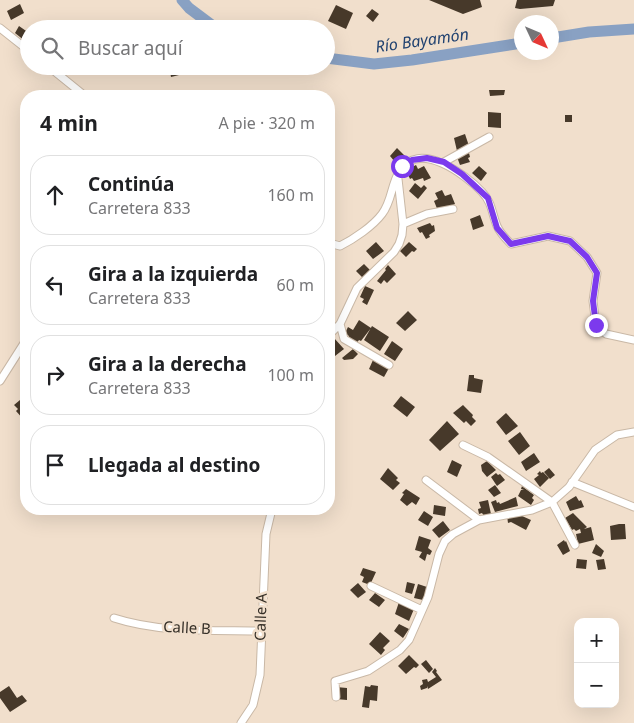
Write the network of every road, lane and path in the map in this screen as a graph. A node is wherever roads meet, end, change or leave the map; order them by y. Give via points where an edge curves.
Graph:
1 (0, 28) edge
2 (8, 35) junction
3 (0, 36) edge
4 (20, 44) edge
5 (59, 75) edge
6 (78, 90) edge
7 (489, 137) dead end
8 (444, 162) junction
9 (397, 174) junction
10 (453, 209) dead end
11 (403, 224) junction
12 (335, 245) edge
13 (340, 324) junction
14 (335, 329) edge
15 (634, 340) edge
16 (20, 349) edge
17 (389, 365) dead end
18 (0, 381) edge
19 (634, 432) edge
20 (463, 445) dead end
21 (426, 480) dead end
22 (572, 482) junction
23 (552, 502) junction
24 (634, 507) edge
25 (271, 515) edge
26 (479, 520) junction
27 (575, 545) dead end
28 (371, 586) dead end
29 (422, 610) junction
30 (114, 618) dead end
31 (261, 631) junction
32 (336, 697) dead end
33 (242, 723) edge

1 - 2 street
2 - 3 street
2 - 4 street
5 - 6 street
7 - 8 street
8 - 9 street via 427,158 412,160
8 - 15 street via 488,198 497,228 511,244 548,236 570,241 587,257 597,273 593,301 596,325 606,334
9 - 11 street
9 - 12 street via 390,200 382,214 348,242
10 - 11 street via 427,214
11 - 13 street via 394,252 357,288
13 - 14 street
13 - 17 street via 344,339
16 - 18 street
19 - 22 street via 617,435 595,450
20 - 23 street via 488,457
21 - 26 street
22 - 23 street
22 - 24 street
23 - 26 street via 532,510
23 - 27 street
25 - 31 street, Calle A via 266,534
26 - 29 street via 445,541
28 - 29 street
29 - 32 street via 410,640 368,671 335,681
30 - 31 street, Calle B via 150,626
31 - 33 street, Calle A via 260,675 253,705

